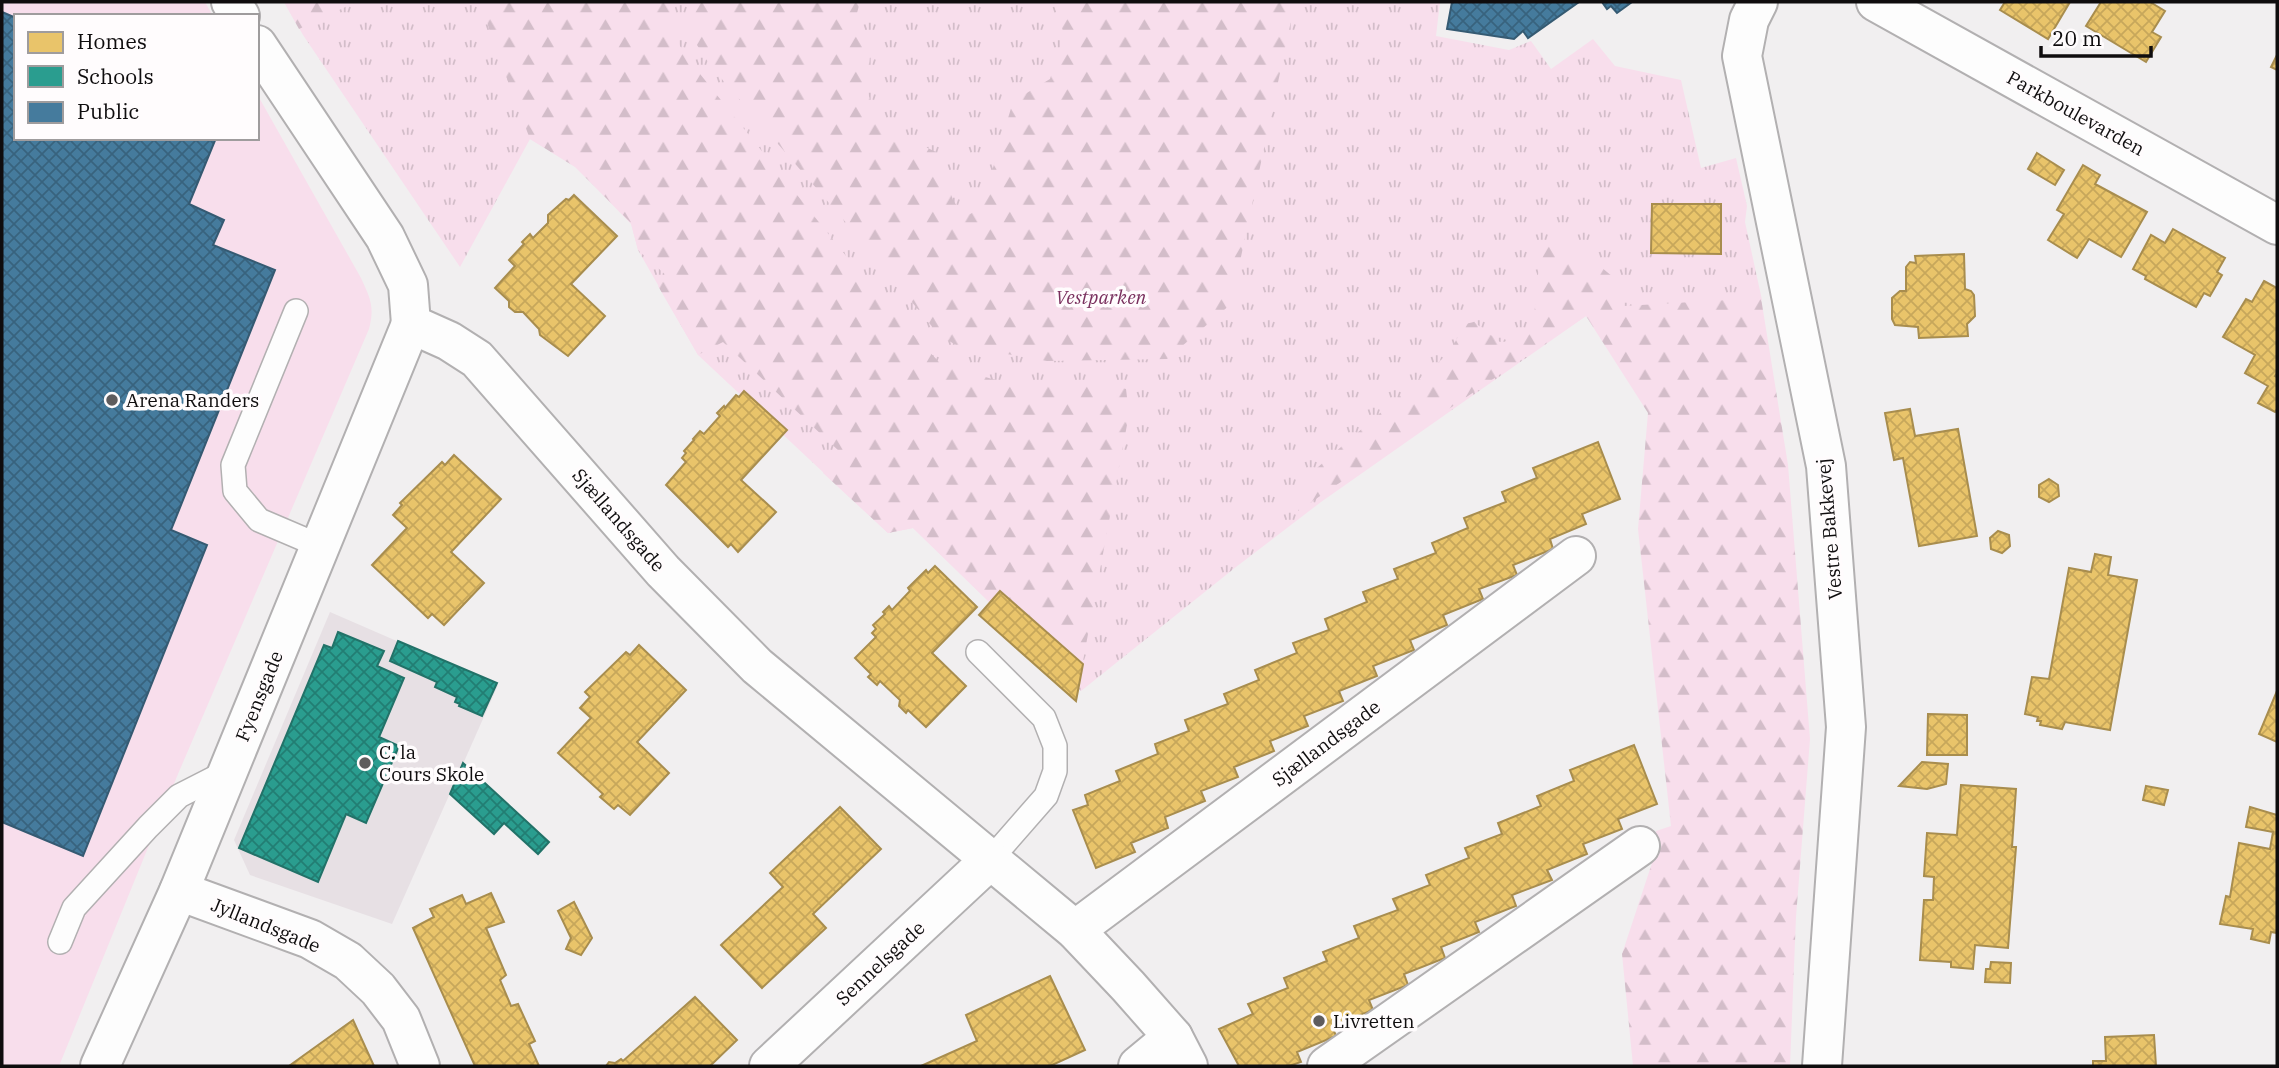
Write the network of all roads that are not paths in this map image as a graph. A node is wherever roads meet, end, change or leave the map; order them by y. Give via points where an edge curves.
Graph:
1 (1758, 2) edge
2 (1876, 2) edge
3 (259, 48) edge
4 (2277, 225) edge
5 (296, 311) dead end
6 (411, 324) junction
7 (320, 546) junction
8 (1577, 556) dead end
9 (978, 652) dead end
10 (228, 771) junction
11 (1640, 846) dead end
12 (990, 860) junction
13 (179, 891) junction
14 (1075, 930) junction
15 (60, 942) dead end
16 (1180, 1052) edge
17 (100, 1066) edge
18 (420, 1066) edge
19 (769, 1066) edge
20 (1138, 1066) edge
21 (1327, 1066) edge
22 (1822, 1066) edge

1 - 22 street, Vestre Bakkevej via 1749,20 1742,56 1826,466 1846,727
2 - 4 street, Parkboulevarden
3 - 6 street via 385,237 408,285
5 - 7 lane via 233,465 235,491 259,520
6 - 7 street, Fyensgade
6 - 12 street, Sjællandsgade via 477,359 663,571 757,666
7 - 10 street, Fyensgade
8 - 14 street, Sjællandsgade
9 - 12 lane via 1044,718 1055,746 1055,771 1046,796
10 - 13 street, Fyensgade
10 - 15 lane via 179,796 148,827 74,908
11 - 21 street
12 - 14 street, Sjællandsgade
12 - 19 street, Sennelsgade
13 - 17 street, Fyensgade
13 - 18 street, Jyllandsgade via 310,939 348,961 401,1019
14 - 16 street, Sjællandsgade
16 - 20 street, Sjællandsgade

